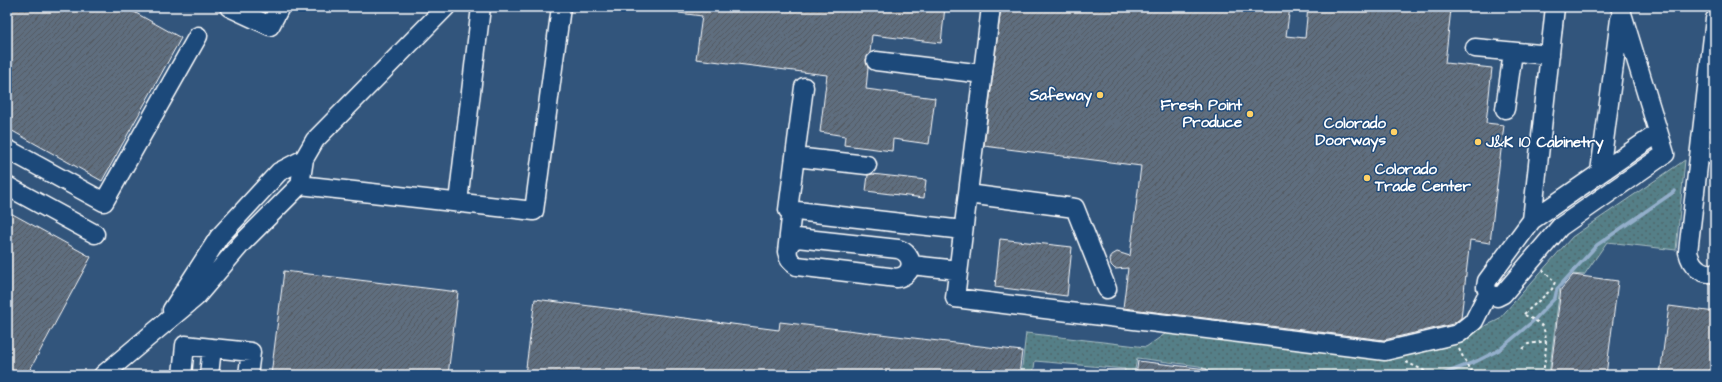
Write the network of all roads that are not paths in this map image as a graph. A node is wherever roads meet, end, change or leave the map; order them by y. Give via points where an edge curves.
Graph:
1 (229, 7) edge
2 (280, 7) edge
3 (446, 7) edge
4 (481, 7) edge
5 (561, 7) edge
6 (991, 7) edge
7 (1552, 7) edge
8 (1621, 10) edge
9 (1715, 19) edge
10 (198, 36) dead end
11 (1475, 48) dead end
12 (1513, 52) junction
13 (1550, 56) junction
14 (876, 61) dead end
15 (983, 74) junction
16 (804, 86) dead end
17 (1505, 109) dead end
18 (1658, 132) junction
19 (1701, 139) junction
20 (7, 149) edge
21 (1715, 156) edge
22 (795, 157) junction
23 (304, 159) junction
24 (867, 165) dead end
25 (1600, 172) junction
26 (300, 185) junction
27 (7, 186) edge
28 (968, 194) junction
29 (458, 202) junction
30 (792, 210) junction
31 (1539, 215) junction
32 (1560, 227) junction
33 (963, 230) junction
34 (95, 234) dead end
35 (787, 252) junction
36 (911, 265) junction
37 (958, 270) junction
38 (1715, 273) edge
39 (1107, 289) dead end
40 (1488, 293) junction
41 (164, 324) junction
42 (212, 348) junction
43 (102, 375) edge
44 (182, 375) edge
45 (209, 375) edge
46 (248, 375) edge

1 - 2 lane via 270,26
3 - 23 lane via 316,140
4 - 29 lane
5 - 29 lane via 534,211
6 - 15 lane
7 - 13 lane
8 - 18 lane
8 - 25 lane
9 - 19 lane
10 - 20 lane via 104,202
11 - 12 lane
12 - 13 lane
12 - 17 lane
13 - 31 lane
14 - 15 lane
15 - 28 lane
16 - 22 lane
18 - 25 lane
18 - 32 lane via 1665,154
19 - 21 lane
19 - 38 lane via 1688,252 1698,270
22 - 24 lane
22 - 30 lane via 788,210
23 - 26 lane
23 - 41 lane via 279,172 219,237
25 - 31 lane
26 - 29 lane
26 - 41 lane via 242,243 196,297
27 - 34 lane
28 - 33 lane
28 - 39 lane via 1075,208
30 - 33 lane
30 - 35 lane
31 - 32 lane
31 - 40 lane via 1487,281
32 - 40 lane via 1504,294 1497,297
33 - 37 lane
35 - 36 lane via 789,260 796,266 897,278 906,275
35 - 36 lane via 790,243 798,238 898,249 910,257
36 - 37 lane
37 - 40 lane via 955,298 1385,351 1458,334 1474,321
41 - 43 lane
42 - 44 lane via 185,345
42 - 45 lane
42 - 46 lane via 251,352

